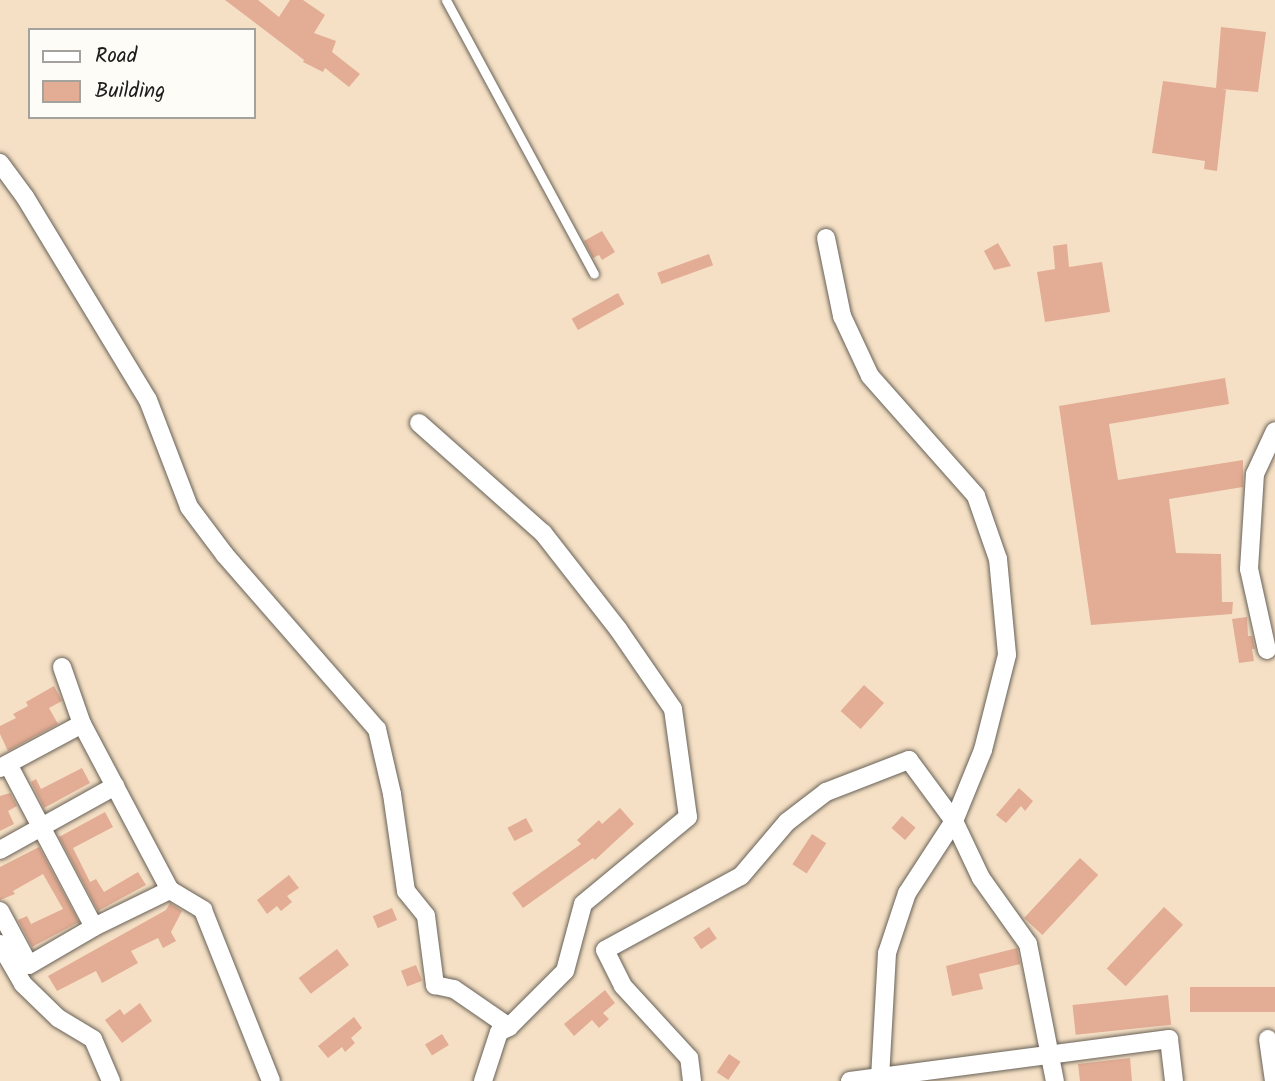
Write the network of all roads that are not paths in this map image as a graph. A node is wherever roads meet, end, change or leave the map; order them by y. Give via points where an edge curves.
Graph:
1 (446, 0) edge
2 (0, 163) edge
3 (826, 238) dead end
4 (594, 274) dead end
5 (419, 423) dead end
6 (1275, 431) edge
7 (1267, 650) dead end
8 (62, 667) dead end
9 (82, 723) junction
10 (4, 766) edge
11 (115, 786) junction
12 (954, 821) junction
13 (40, 827) junction
14 (0, 850) edge
15 (170, 890) junction
16 (0, 911) edge
17 (94, 927) junction
18 (0, 944) edge
19 (509, 1027) junction
20 (1268, 1039) dead end
21 (1052, 1054) junction
22 (1273, 1070) edge
23 (880, 1077) junction
24 (111, 1081) edge
25 (271, 1081) edge
26 (483, 1081) edge
27 (692, 1081) edge
28 (850, 1081) edge
29 (1055, 1081) edge
30 (1174, 1081) edge

1 - 4 lane
2 - 19 street via 149,400 189,507 377,729 406,891 426,916 435,985 454,989
3 - 12 street via 842,316 870,376 976,496 998,559 1007,655 983,750
5 - 19 street via 543,533 673,709 688,817 583,904 565,971
6 - 7 street via 1255,474 1249,569
8 - 9 street
9 - 10 street
9 - 11 street
10 - 13 street
11 - 13 street
11 - 15 street
12 - 21 street via 981,878 1028,944
12 - 23 street via 907,893 887,953
12 - 27 street via 909,760 826,792 788,822 741,876 605,950 623,986 690,1058
13 - 14 street
13 - 17 street
15 - 17 street
15 - 25 street via 203,910
16 - 17 street via 29,965
18 - 24 street via 23,984 58,1018 93,1039
19 - 26 street via 499,1032
20 - 22 street
21 - 23 street
21 - 29 street
21 - 30 street via 1169,1039
23 - 28 street

